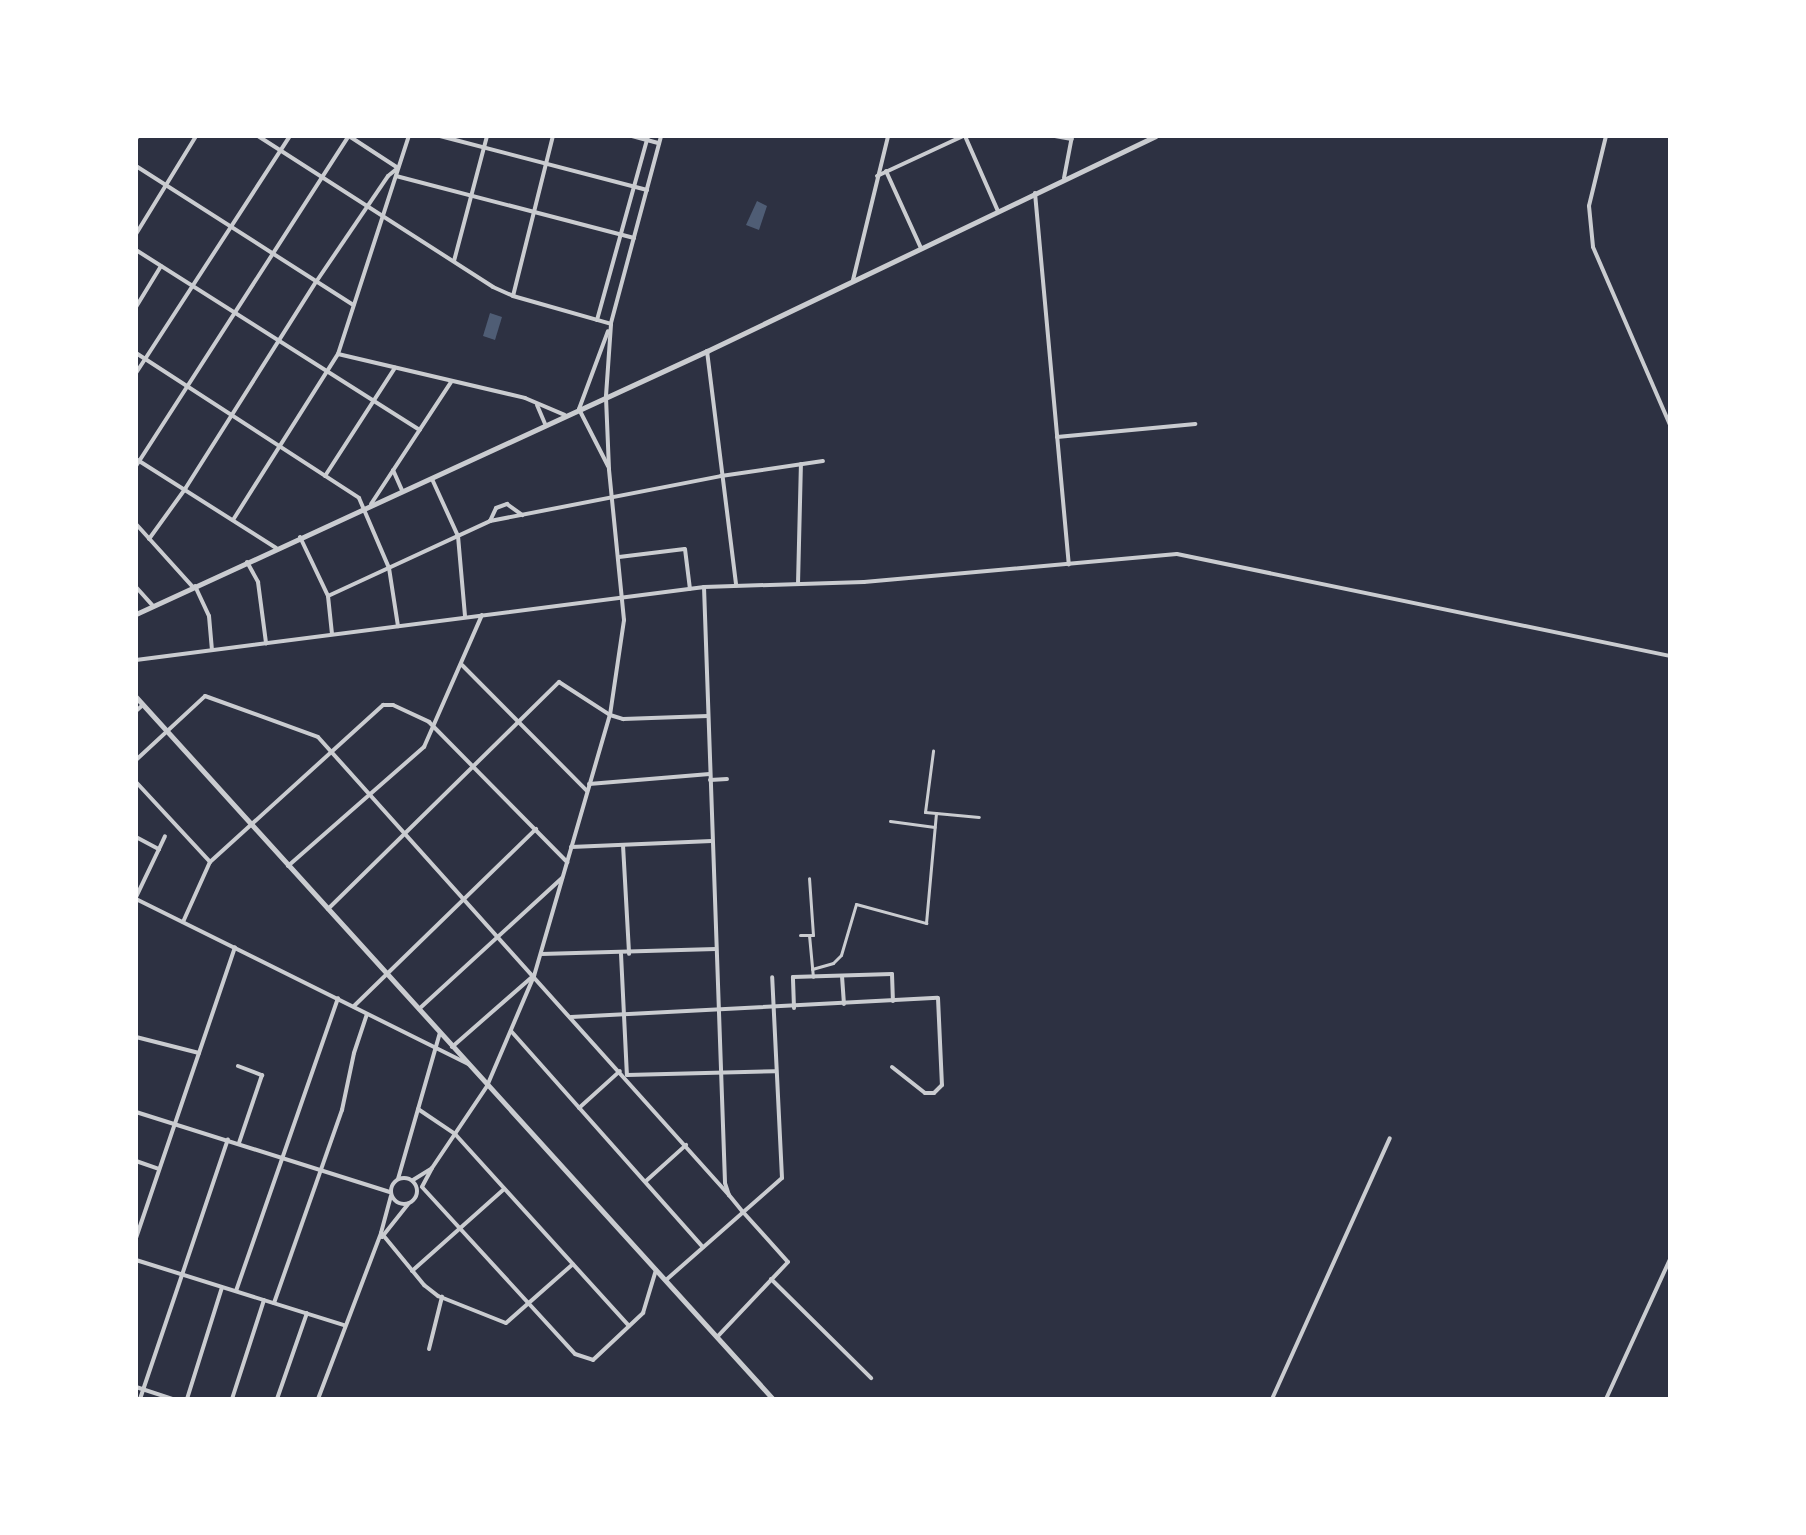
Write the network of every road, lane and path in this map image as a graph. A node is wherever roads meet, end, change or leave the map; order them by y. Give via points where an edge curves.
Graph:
1 (196, 136) edge
2 (258, 136) edge
3 (290, 136) edge
4 (349, 136) edge
5 (409, 136) edge
6 (440, 136) edge
7 (487, 136) edge
8 (553, 136) edge
9 (632, 136) edge
10 (661, 136) edge
11 (888, 136) edge
12 (964, 136) edge
13 (1055, 136) edge
14 (1155, 136) edge
15 (1606, 136) edge
16 (648, 138) edge
17 (1072, 138) edge
18 (659, 143) junction
19 (484, 148) junction
20 (281, 150) junction
21 (546, 164) junction
22 (136, 166) edge
23 (398, 168) junction
24 (886, 171) junction
25 (396, 176) junction
26 (877, 176) junction
27 (323, 177) junction
28 (1064, 178) junction
29 (166, 186) junction
30 (635, 187) junction
31 (647, 190) junction
32 (1035, 193) junction
33 (473, 195) junction
34 (368, 205) junction
35 (534, 211) junction
36 (998, 211) junction
37 (384, 215) junction
38 (231, 227) junction
39 (136, 234) edge
40 (620, 234) junction
41 (634, 238) junction
42 (921, 248) junction
43 (136, 250) edge
44 (274, 254) junction
45 (454, 262) junction
46 (161, 266) junction
47 (853, 280) junction
48 (316, 282) junction
49 (194, 287) junction
50 (513, 296) junction
51 (353, 305) junction
52 (136, 307) edge
53 (235, 313) junction
54 (597, 320) junction
55 (611, 324) junction
56 (278, 340) junction
57 (707, 351) junction
58 (136, 353) edge
59 (338, 354) junction
60 (146, 359) junction
61 (395, 368) junction
62 (328, 372) junction
63 (136, 373) edge
64 (451, 382) junction
65 (189, 387) junction
66 (606, 396) junction
67 (374, 401) junction
68 (536, 403) junction
69 (579, 409) junction
70 (231, 415) junction
71 (565, 415) junction
72 (545, 424) junction
73 (1195, 424) dead end
74 (1670, 425) edge
75 (420, 430) junction
76 (1057, 437) junction
77 (280, 447) junction
78 (823, 461) dead end
79 (137, 462) edge
80 (801, 464) junction
81 (609, 469) junction
82 (393, 470) junction
83 (325, 476) junction
84 (721, 476) junction
85 (431, 477) junction
86 (185, 489) junction
87 (402, 490) junction
88 (612, 497) junction
89 (368, 506) junction
90 (522, 515) junction
91 (233, 520) junction
92 (490, 521) junction
93 (136, 524) edge
94 (458, 536) junction
95 (300, 537) junction
96 (149, 539) junction
97 (276, 548) junction
98 (619, 557) junction
99 (247, 562) junction
100 (1069, 564) junction
101 (389, 568) junction
102 (798, 584) junction
103 (736, 585) junction
104 (136, 587) edge
105 (194, 587) junction
106 (704, 587) junction
107 (690, 589) junction
108 (328, 596) junction
109 (623, 596) junction
110 (153, 606) junction
111 (136, 614) edge
112 (482, 615) junction
113 (465, 617) junction
114 (398, 626) junction
115 (332, 634) junction
116 (266, 643) junction
117 (212, 650) junction
118 (1670, 656) edge
119 (136, 660) edge
120 (461, 665) junction
121 (136, 697) edge
122 (143, 705) junction
123 (136, 711) edge
124 (610, 715) junction
125 (708, 716) junction
126 (517, 723) junction
127 (435, 728) junction
128 (167, 731) junction
129 (330, 751) junction
130 (933, 751) dead end
131 (136, 760) edge
132 (474, 767) junction
133 (710, 777) junction
134 (727, 779) dead end
135 (136, 782) edge
136 (589, 784) junction
137 (587, 791) junction
138 (367, 794) junction
139 (936, 813) junction
140 (979, 817) dead end
141 (890, 821) dead end
142 (250, 824) junction
143 (935, 827) junction
144 (536, 829) junction
145 (165, 836) dead end
146 (404, 836) junction
147 (136, 837) edge
148 (712, 841) junction
149 (623, 845) junction
150 (571, 847) junction
151 (159, 849) junction
152 (210, 862) junction
153 (567, 862) junction
154 (288, 866) junction
155 (564, 876) junction
156 (809, 878) dead end
157 (136, 898) edge
158 (463, 901) junction
159 (328, 909) junction
160 (183, 922) junction
161 (800, 935) dead end
162 (809, 935) junction
163 (498, 937) junction
164 (235, 947) junction
165 (716, 949) junction
166 (541, 954) junction
167 (621, 954) junction
168 (629, 954) junction
169 (812, 969) junction
170 (387, 974) junction
171 (534, 976) junction
172 (842, 976) junction
173 (772, 977) dead end
174 (813, 977) junction
175 (338, 998) junction
176 (893, 1001) junction
177 (844, 1004) junction
178 (353, 1006) junction
179 (794, 1008) junction
180 (419, 1009) junction
181 (773, 1009) junction
182 (719, 1011) junction
183 (367, 1014) junction
184 (624, 1015) junction
185 (571, 1017) junction
186 (511, 1031) junction
187 (440, 1033) junction
188 (136, 1037) edge
189 (451, 1045) junction
190 (434, 1047) junction
191 (440, 1050) junction
192 (199, 1053) junction
193 (468, 1064) junction
194 (238, 1066) dead end
195 (892, 1067) dead end
196 (620, 1071) junction
197 (775, 1071) junction
198 (721, 1073) junction
199 (627, 1077) junction
200 (487, 1086) junction
201 (579, 1108) junction
202 (418, 1109) junction
203 (136, 1112) edge
204 (176, 1122) junction
205 (455, 1134) junction
206 (1390, 1138) dead end
207 (228, 1139) junction
208 (239, 1143) junction
209 (686, 1145) junction
210 (283, 1157) junction
211 (136, 1161) edge
212 (432, 1168) junction
213 (159, 1169) junction
214 (321, 1170) junction
215 (398, 1179) junction
216 (412, 1180) junction
217 (645, 1182) junction
218 (422, 1187) junction
219 (504, 1189) junction
220 (391, 1194) junction
221 (729, 1195) junction
222 (415, 1199) junction
223 (409, 1203) junction
224 (136, 1207) edge
225 (145, 1210) junction
226 (743, 1212) junction
227 (460, 1229) junction
228 (383, 1235) junction
229 (136, 1238) edge
230 (378, 1242) junction
231 (703, 1247) junction
232 (1670, 1259) edge
233 (136, 1260) edge
234 (573, 1264) junction
235 (656, 1270) junction
236 (412, 1271) junction
237 (181, 1274) junction
238 (1667, 1274) edge
239 (771, 1279) junction
240 (666, 1280) junction
241 (222, 1287) junction
242 (236, 1291) junction
243 (442, 1297) junction
244 (264, 1300) junction
245 (274, 1303) junction
246 (528, 1305) junction
247 (307, 1313) junction
248 (344, 1325) junction
249 (629, 1326) junction
250 (717, 1337) junction
251 (429, 1349) dead end
252 (871, 1378) dead end
253 (136, 1387) edge
254 (143, 1390) junction
255 (140, 1399) edge
256 (173, 1399) edge
257 (187, 1399) edge
258 (232, 1399) edge
259 (277, 1399) edge
260 (318, 1399) edge
261 (773, 1399) edge
262 (1272, 1399) edge
263 (1606, 1399) edge

1 - 29 street
2 - 20 street
3 - 20 street
4 - 23 street
4 - 27 street
5 - 23 street
6 - 19 street
7 - 19 street
8 - 21 street
9 - 16 street
10 - 18 street
11 - 26 street
12 - 24 street
12 - 36 street
13 - 17 street
14 - 28 street
15 - 74 street via 1589,206 1593,247
16 - 18 street
16 - 30 street
17 - 28 street
18 - 31 street
19 - 21 street
19 - 33 street
20 - 27 street
20 - 38 street
21 - 30 street
21 - 35 street
22 - 29 street
23 - 25 street
23 - 34 street
24 - 26 street
24 - 42 street
25 - 33 street
25 - 37 street
26 - 47 street
27 - 34 street
27 - 44 street
28 - 32 street
29 - 38 street
29 - 39 street
30 - 31 street
30 - 40 street
31 - 41 street
32 - 36 street
32 - 76 street
33 - 35 street
33 - 45 street
34 - 37 street
34 - 48 street
35 - 40 street
35 - 50 street
36 - 42 street
37 - 45 street
37 - 51 street
38 - 44 street
38 - 49 street
40 - 41 street
40 - 54 street
41 - 55 street
42 - 47 street
43 - 46 street
44 - 48 street
44 - 53 street
45 - 50 street
46 - 49 street
46 - 52 street
47 - 57 street
48 - 51 street
48 - 56 street
49 - 53 street
49 - 60 street
50 - 54 street
51 - 59 street
53 - 56 street
53 - 65 street
54 - 55 street
55 - 66 street
55 - 69 street
56 - 62 street
56 - 70 street
57 - 66 street
57 - 84 street
58 - 60 street
59 - 61 street
59 - 62 street
60 - 63 street
60 - 65 street
61 - 64 street
61 - 67 street
62 - 67 street
62 - 77 street
64 - 68 street
64 - 75 street
65 - 70 street
65 - 79 street
66 - 69 street
66 - 81 street
67 - 75 street
67 - 83 street
68 - 71 street
68 - 72 street
69 - 71 street
69 - 81 street
70 - 77 street
70 - 86 street
71 - 72 street
72 - 85 street
73 - 76 street
75 - 82 street
76 - 100 street
77 - 83 street
77 - 91 street
78 - 80 street
79 - 86 street
80 - 84 street
80 - 102 street
81 - 88 street
82 - 87 street
82 - 89 street
83 - 89 street
84 - 88 street
84 - 103 street
85 - 87 street
85 - 94 street
86 - 91 street
86 - 96 street
87 - 89 street
88 - 90 street
88 - 98 street
89 - 95 street
89 - 101 street
90 - 92 street
90 - 92 street via 507,504 496,508
91 - 97 street
92 - 94 street
93 - 96 street
94 - 101 street
94 - 113 street
95 - 97 street
95 - 108 street
96 - 105 street
97 - 99 street
98 - 107 street via 685,549
98 - 109 street
99 - 105 street
99 - 116 street via 258,582
100 - 102 street
100 - 118 street via 1177,554
101 - 108 street
101 - 114 street
102 - 103 street
103 - 106 street
104 - 110 street
105 - 110 street
105 - 117 street via 209,616
106 - 107 street
106 - 125 street
107 - 109 street
108 - 115 street
109 - 112 street
109 - 124 street
110 - 111 street
112 - 113 street
112 - 120 street
113 - 114 street
114 - 115 street
115 - 116 street
116 - 117 street
117 - 119 street
120 - 126 street
120 - 127 street
121 - 122 street
122 - 123 street
122 - 128 street
124 - 125 street
124 - 126 street via 559,682
124 - 136 street
125 - 133 street
126 - 132 street
126 - 137 street
127 - 129 street via 414,714 383,705
127 - 132 street
127 - 138 street via 424,747
128 - 129 street via 208,696 301,729
128 - 131 street
128 - 142 street
129 - 138 street
129 - 142 street
130 - 139 street via 925,812
132 - 144 street
132 - 146 street
133 - 134 street
133 - 136 street
133 - 148 street
135 - 152 street
136 - 137 street
137 - 150 street
138 - 146 street
138 - 154 street
139 - 140 street
139 - 143 street
141 - 143 street
142 - 152 street
142 - 154 street
143 - 169 street via 926,923 856,904 841,955
144 - 153 street
144 - 158 street
145 - 151 street
146 - 158 street
146 - 159 street
147 - 151 street
148 - 149 street
148 - 165 street
149 - 150 street
149 - 168 street
150 - 153 street
151 - 157 street
152 - 160 street
153 - 155 street
154 - 159 street
155 - 163 street
155 - 166 street
156 - 162 street
157 - 160 street
158 - 163 street
158 - 170 street
159 - 170 street
160 - 164 street
161 - 162 street
162 - 169 street
163 - 171 street
163 - 180 street
164 - 175 street
164 - 192 street
165 - 168 street
165 - 182 street
166 - 167 street
166 - 171 street
167 - 168 street
167 - 184 street
169 - 174 street
170 - 178 street
170 - 180 street
171 - 185 street
171 - 186 street
171 - 189 street
172 - 174 street
172 - 176 street via 892,974
172 - 177 street
173 - 181 street
174 - 179 street via 793,977
175 - 178 street
175 - 210 street
176 - 177 street
176 - 195 street via 938,998 942,1085 925,1093
177 - 179 street
178 - 183 street
179 - 181 street
180 - 187 street
181 - 182 street
181 - 197 street
182 - 184 street
182 - 198 street
183 - 190 street
183 - 214 street
184 - 185 street
184 - 199 street
185 - 196 street
186 - 200 street
186 - 201 street
187 - 189 street
187 - 190 street
188 - 192 street
189 - 191 street
189 - 193 street
190 - 191 street
190 - 202 street
191 - 193 street
192 - 204 street
193 - 200 street
194 - 208 street via 262,1075
196 - 199 street
196 - 201 street
197 - 198 street
197 - 226 street via 782,1178
198 - 199 street
198 - 221 street
199 - 209 street
200 - 205 street
200 - 235 street
201 - 217 street
202 - 205 street
202 - 215 street
203 - 204 street
204 - 207 street
204 - 213 street
205 - 212 street
205 - 219 street
206 - 262 street
207 - 208 street
207 - 237 street
208 - 210 street
209 - 217 street
209 - 221 street
210 - 214 street
210 - 242 street
211 - 213 street
212 - 216 street
212 - 218 street
213 - 225 street
214 - 220 street
214 - 245 street
215 - 216 street
215 - 220 street
216 - 222 street
217 - 231 street
218 - 222 street
218 - 227 street
219 - 227 street
219 - 234 street
220 - 223 street via 401,1204
220 - 230 street
221 - 226 street
222 - 223 street
223 - 228 street
224 - 225 street
225 - 229 street
226 - 231 street
226 - 239 street via 788,1262
227 - 236 street
227 - 246 street
228 - 230 street
228 - 236 street
230 - 248 street
231 - 240 street
232 - 238 street
233 - 237 street
234 - 246 street
234 - 249 street
235 - 240 street
235 - 249 street via 643,1313
236 - 243 street
237 - 241 street
237 - 254 street
238 - 263 street
239 - 250 street
239 - 252 street
240 - 250 street
241 - 242 street
241 - 257 street
242 - 244 street
243 - 246 street via 506,1323
243 - 251 street
244 - 245 street
244 - 258 street
245 - 247 street
246 - 249 street via 575,1354 593,1360
247 - 248 street
247 - 259 street
248 - 260 street
250 - 261 street
253 - 254 street
254 - 255 street
254 - 256 street

